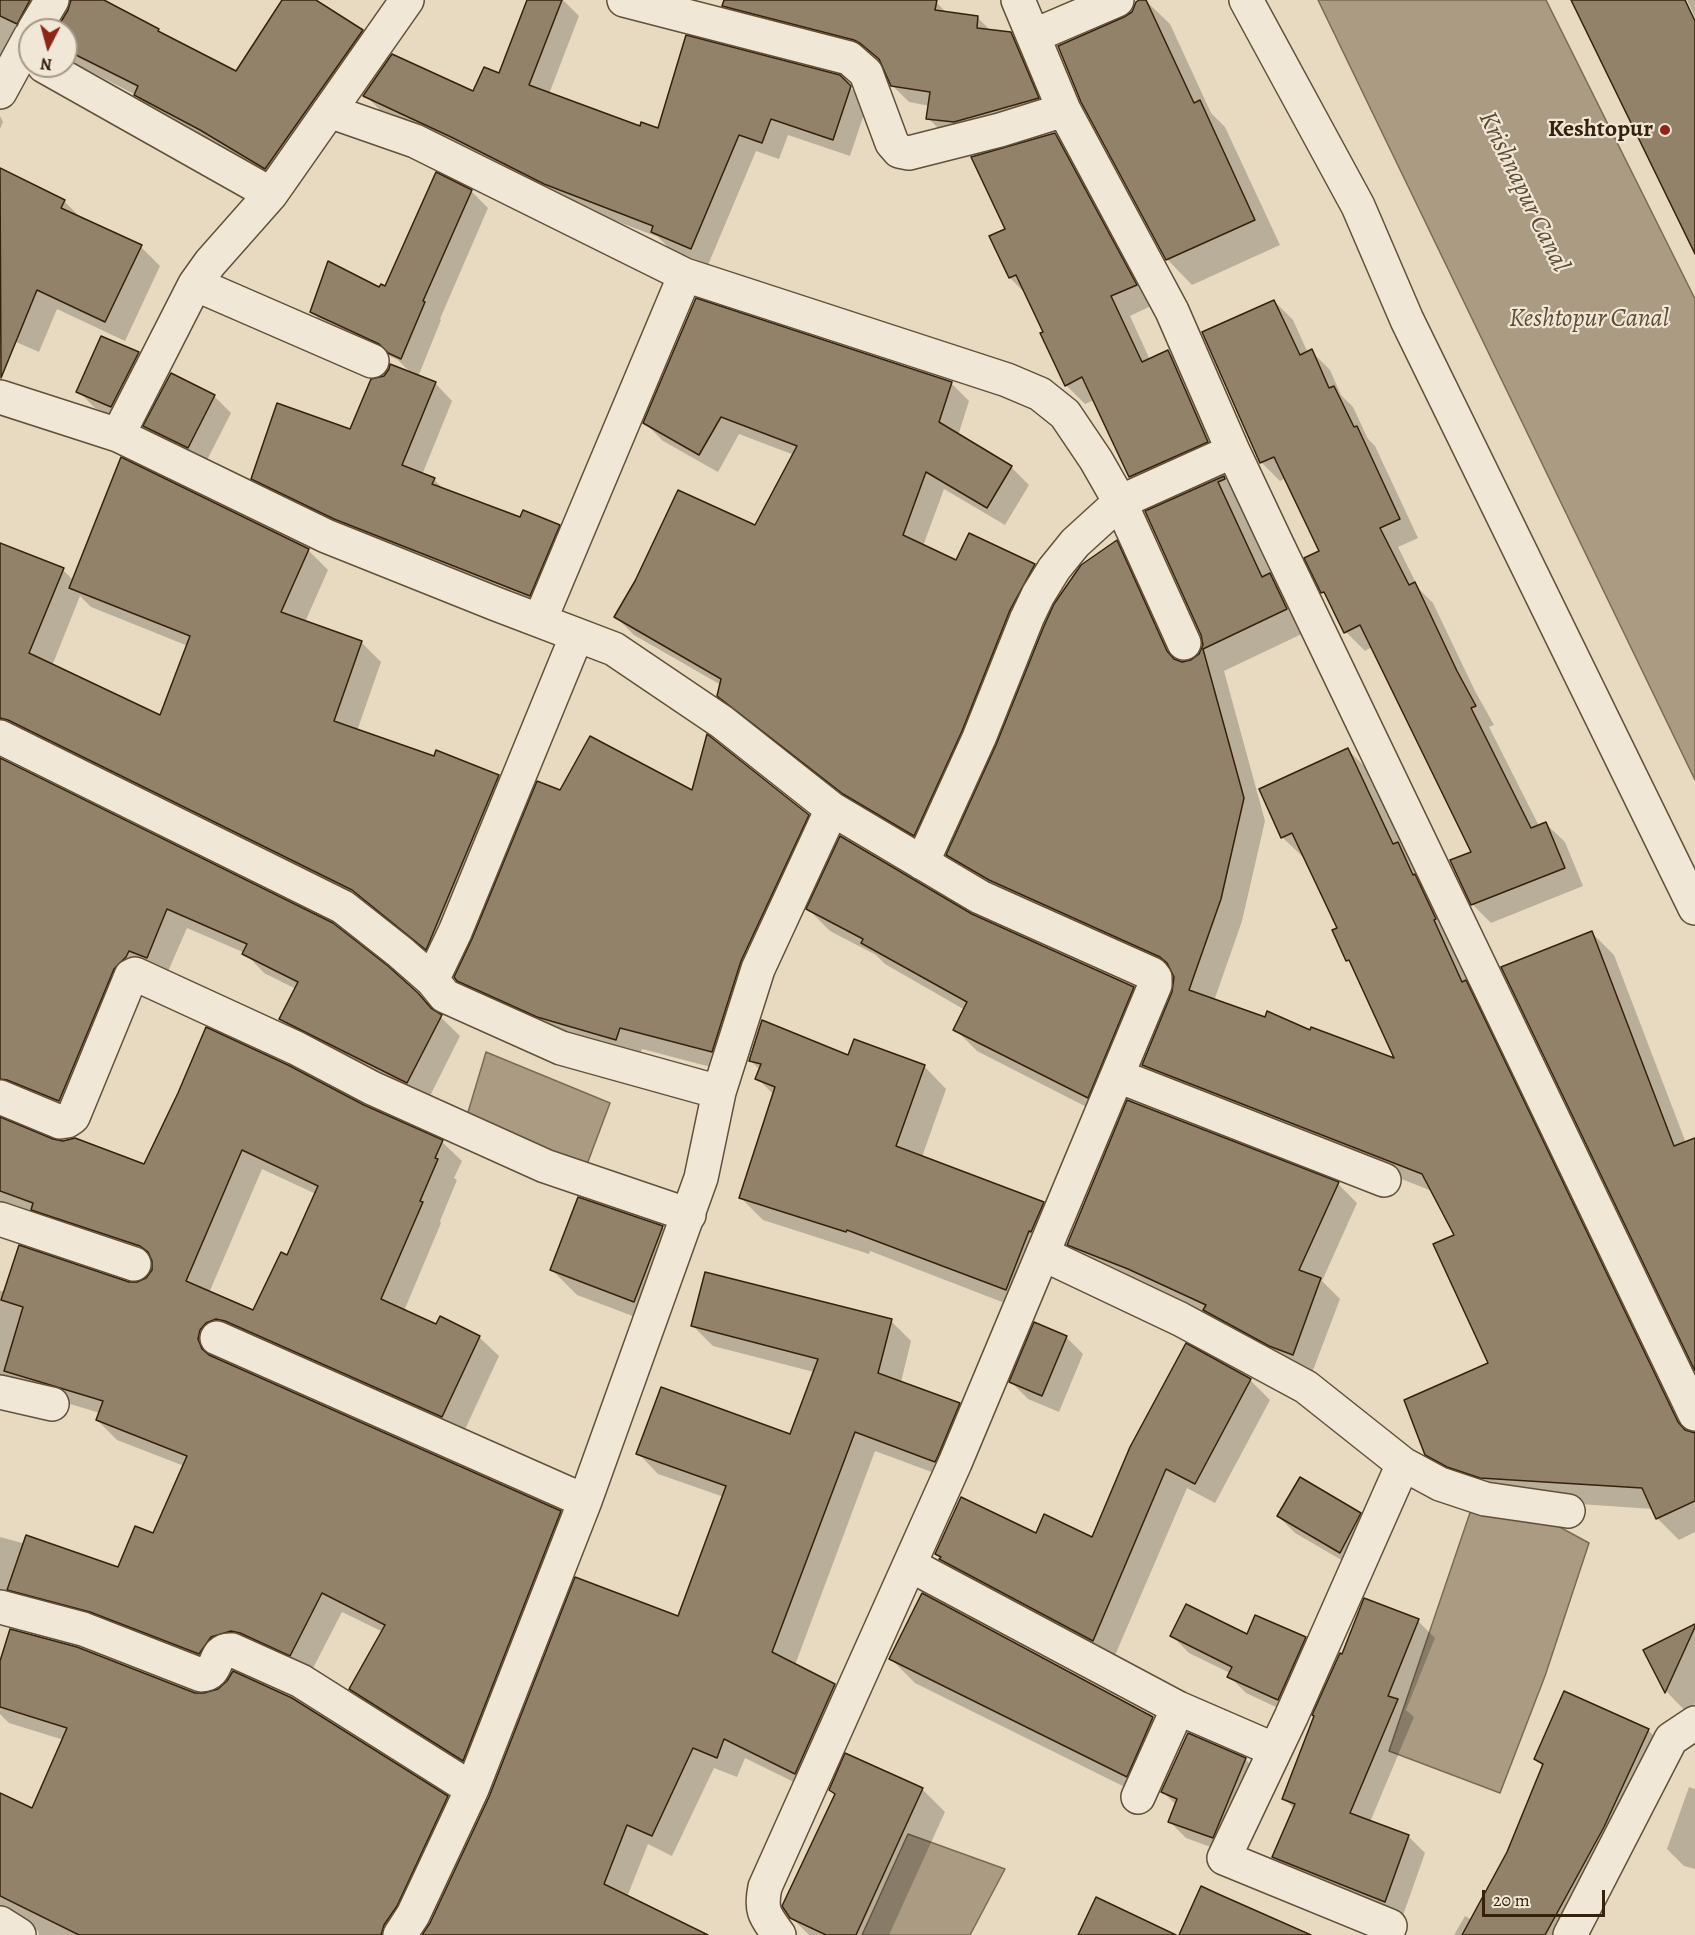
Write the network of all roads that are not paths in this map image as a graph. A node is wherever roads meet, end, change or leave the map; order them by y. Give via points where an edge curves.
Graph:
1 (52, 0) edge
2 (407, 0) edge
3 (624, 0) edge
4 (1018, 0) edge
5 (1117, 0) edge
6 (1246, 0) edge
7 (45, 18) edge
8 (1033, 36) junction
9 (18, 68) edge
10 (78, 77) edge
11 (0, 92) edge
12 (1064, 110) junction
13 (329, 111) junction
14 (271, 194) junction
15 (685, 275) junction
16 (195, 284) junction
17 (372, 361) dead end
18 (0, 397) edge
19 (118, 435) junction
20 (1233, 451) junction
21 (1120, 502) junction
22 (540, 620) junction
23 (577, 634) junction
24 (1184, 643) dead end
25 (0, 737) edge
26 (832, 809) junction
27 (922, 863) junction
28 (1695, 908) edge
29 (432, 980) junction
30 (1118, 1076) junction
31 (719, 1092) junction
32 (0, 1097) edge
33 (1384, 1180) dead end
34 (688, 1215) junction
35 (0, 1219) edge
36 (1042, 1254) junction
37 (134, 1263) dead end
38 (217, 1338) dead end
39 (0, 1392) edge
40 (52, 1404) dead end
41 (1695, 1414) edge
42 (1403, 1464) junction
43 (585, 1501) junction
44 (1568, 1511) dead end
45 (909, 1565) junction
46 (0, 1607) edge
47 (1178, 1708) junction
48 (1695, 1723) edge
49 (1275, 1750) junction
50 (472, 1789) junction
51 (1138, 1797) dead end
52 (0, 1923) edge
53 (1580, 1932) edge
54 (19, 1935) edge
55 (400, 1935) edge
56 (779, 1935) edge
57 (1386, 1935) edge

1 - 7 street
2 - 13 street
3 - 12 street via 849,58 866,73 899,152 909,153 1000,130
4 - 8 street
5 - 8 street
6 - 28 street via 1358,206 1407,320
8 - 12 street
9 - 11 street
10 - 14 street
12 - 20 street via 1172,311
13 - 14 street
13 - 15 street via 415,141
14 - 16 street
15 - 21 street via 1040,394 1065,414
15 - 22 street
16 - 17 street
16 - 19 street
18 - 19 street
19 - 22 street via 326,536
20 - 21 street
20 - 41 street
21 - 24 street
21 - 27 street via 1075,543 1038,596
22 - 23 street
23 - 26 street via 614,649 722,722
23 - 29 street
25 - 29 street via 343,907
26 - 27 street
26 - 31 street via 758,969
27 - 30 street via 980,897 1152,974 1155,985
29 - 31 street via 445,996 561,1048
30 - 33 street
30 - 36 street
31 - 34 street via 701,1178
32 - 34 street via 60,1122 73,1117 135,974 544,1166
34 - 43 street
35 - 37 street
36 - 42 street via 1180,1319 1306,1387
36 - 45 street
38 - 43 street
39 - 40 street
42 - 44 street via 1440,1484 1485,1499
42 - 49 street
43 - 50 street
45 - 47 street
45 - 56 street via 765,1887 762,1904
46 - 50 street via 82,1629 201,1676 211,1672 221,1652 232,1650 301,1681
47 - 49 street
47 - 51 street
48 - 53 street via 1671,1739
49 - 57 street via 1224,1858 1390,1926
50 - 55 street
52 - 54 street

